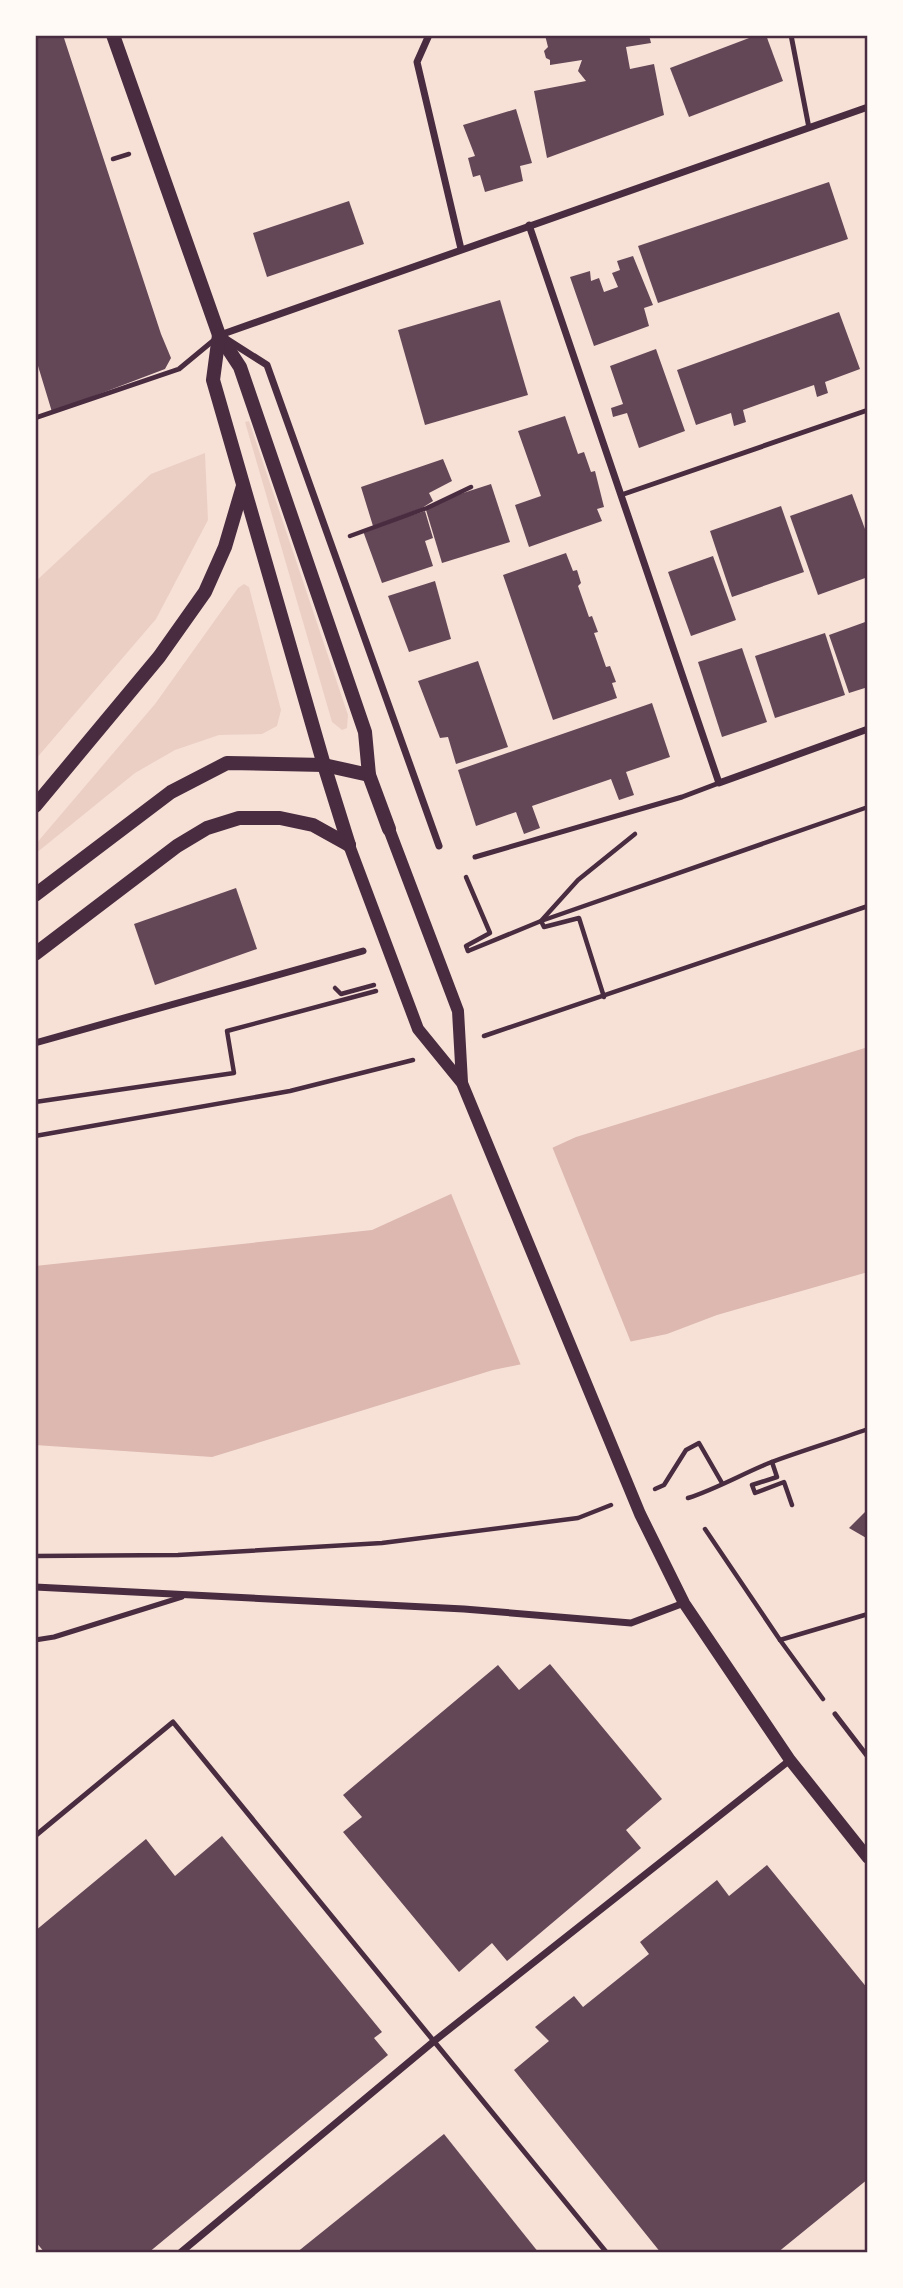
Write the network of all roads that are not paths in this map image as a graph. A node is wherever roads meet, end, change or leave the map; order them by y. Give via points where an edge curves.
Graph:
1 (113, 35) edge
2 (429, 35) edge
3 (790, 35) edge
4 (868, 107) edge
5 (809, 128) junction
6 (529, 225) junction
7 (461, 249) junction
8 (219, 335) junction
9 (868, 410) edge
10 (35, 418) edge
11 (244, 485) junction
12 (621, 495) junction
13 (868, 729) edge
14 (324, 765) junction
15 (369, 775) junction
16 (719, 783) junction
17 (35, 806) edge
18 (389, 828) joint
19 (349, 845) junction
20 (439, 846) dead end
21 (475, 857) dead end
22 (35, 895) edge
23 (363, 951) dead end
24 (35, 954) edge
25 (35, 1043) edge
26 (462, 1083) junction
27 (35, 1587) edge
28 (189, 1595) junction
29 (684, 1603) junction
30 (35, 1640) edge
31 (835, 1714) road end
32 (868, 1757) edge
33 (790, 1760) junction
34 (35, 1836) edge
35 (868, 1858) edge
36 (433, 2042) junction
37 (180, 2253) edge
38 (607, 2253) edge

1 - 8 main road
2 - 7 street via 417,62
3 - 5 lane
4 - 5 street
5 - 6 street
6 - 7 street
6 - 12 street
7 - 8 street
8 - 10 lane via 179,369
8 - 11 main road via 213,380
8 - 15 main road via 240,367 365,732
8 - 20 street via 267,365
9 - 12 lane
11 - 14 main road
11 - 17 main road via 205,592 159,657
12 - 16 street
13 - 16 street
14 - 15 main road
14 - 19 main road
14 - 22 main road via 227,763 171,792
15 - 18 main road
16 - 21 lane
18 - 26 street via 458,1012
19 - 24 main road via 313,825 279,818 239,818 206,828
19 - 26 street via 418,1029
23 - 25 street
26 - 29 street via 640,1514
27 - 28 street
28 - 29 street via 631,1623
28 - 30 lane
29 - 33 street
31 - 32 lane
33 - 35 street
33 - 36 street
34 - 36 lane via 173,1722
36 - 37 street
36 - 38 lane

